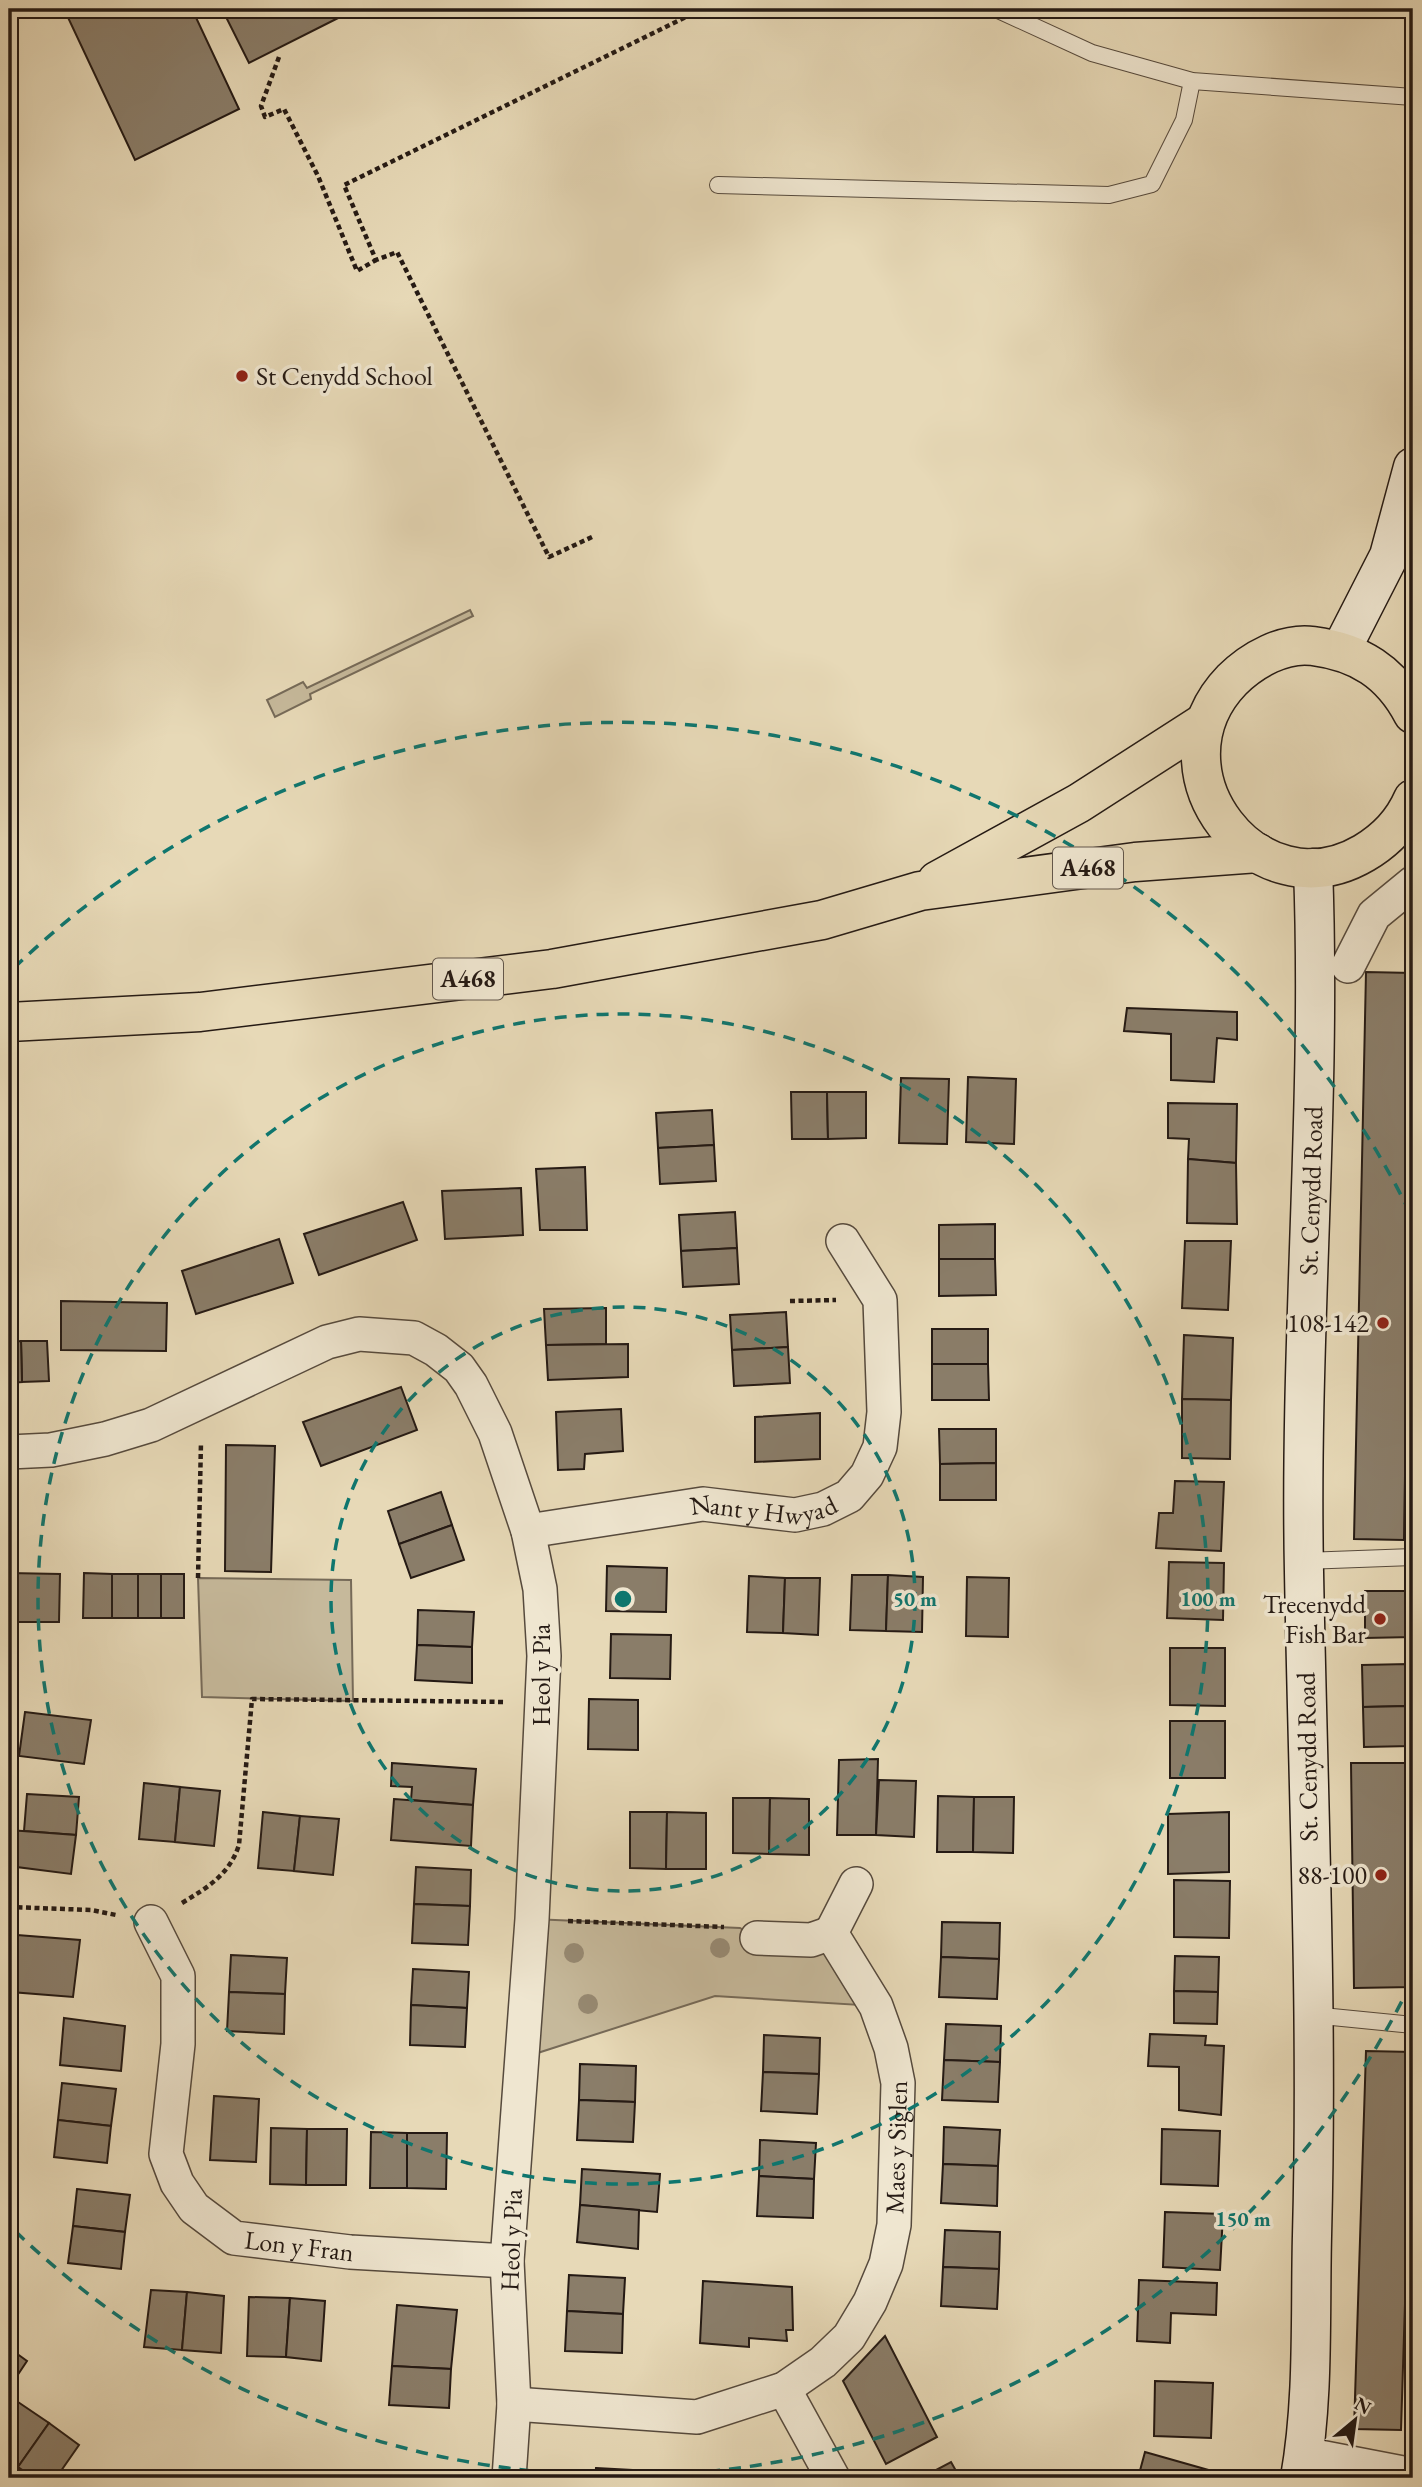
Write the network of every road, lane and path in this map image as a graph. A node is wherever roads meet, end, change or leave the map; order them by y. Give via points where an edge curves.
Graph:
1 (702, 9) edge
2 (996, 9) edge
3 (279, 57) dead end
4 (1192, 81) junction
5 (1413, 97) edge
6 (718, 185) dead end
7 (376, 260) junction
8 (1413, 467) edge
9 (592, 537) dead end
10 (1341, 650) junction
11 (1410, 699) edge
12 (1205, 722) junction
13 (1411, 807) edge
14 (1258, 853) junction
15 (1313, 868) junction
16 (1413, 883) edge
17 (920, 891) junction
18 (1348, 966) dead end
19 (9, 1022) edge
20 (843, 1241) dead end
21 (203, 1402) junction
22 (9, 1452) edge
23 (527, 1531) junction
24 (1413, 1558) edge
25 (1303, 1561) junction
26 (198, 1578) dead end
27 (542, 1702) junction
28 (856, 1884) dead end
29 (9, 1907) edge
30 (532, 1919) junction
31 (151, 1922) junction
32 (831, 1933) junction
33 (757, 1938) joint
34 (1312, 2015) junction
35 (1413, 2025) edge
36 (507, 2261) junction
37 (784, 2389) junction
38 (514, 2403) junction
39 (1302, 2466) edge
40 (1413, 2475) edge
41 (509, 2478) edge
42 (834, 2478) edge

1 - 7 path via 344,185
2 - 4 lane via 1092,53
3 - 7 path via 261,106 265,117 284,109 357,271
4 - 5 lane
4 - 6 lane via 1184,120 1152,184 1109,195
7 - 9 path via 397,252 549,557
8 - 10 main road via 1389,555
10 - 11 main road via 1375,666
10 - 12 main road via 1308,645 1274,651 1245,667 1221,692
12 - 14 main road via 1200,756 1208,794 1234,836
12 - 17 main road, A468 via 1079,803
13 - 15 main road via 1383,842 1351,861
14 - 15 main road via 1284,864
14 - 17 main road, A468 via 1135,862
15 - 25 main road, St. Cenydd Road via 1318,986
16 - 18 street via 1374,915
17 - 19 main road, A468 via 822,920 552,969 200,1012
20 - 23 street, Nant y Hwyad via 880,1300 884,1412 880,1447 867,1475 849,1496 823,1509 795,1515 703,1504
21 - 22 street, Heol y Pia via 152,1425 105,1439 51,1450
21 - 23 street, Heol y Pia via 327,1342 359,1334 414,1338 458,1368 471,1385 495,1433
21 - 26 path
23 - 27 street, Heol y Pia via 540,1589
24 - 25 lane
25 - 34 main road, St. Cenydd Road
27 - 30 street, Heol y Pia
27 - 31 path via 252,1699 239,1844 232,1864 217,1881
28 - 32 street
29 - 31 path via 91,1910
30 - 33 path via 740,1928
30 - 36 street, Heol y Pia
31 - 36 street, Lon y Fran via 178,1976 178,2044 166,2154 177,2183 194,2208 234,2238 350,2252
32 - 33 street via 811,1940
32 - 37 street, Maes y Siglen via 876,2006 891,2048 898,2083 894,2225 886,2264 849,2337
34 - 35 lane
34 - 39 main road, St. Cenydd Road via 1315,2139
36 - 38 street, Heol y Pia
37 - 38 street, Maes y Siglen via 697,2417
37 - 42 street
38 - 41 street, Heol y Pia
39 - 40 street

